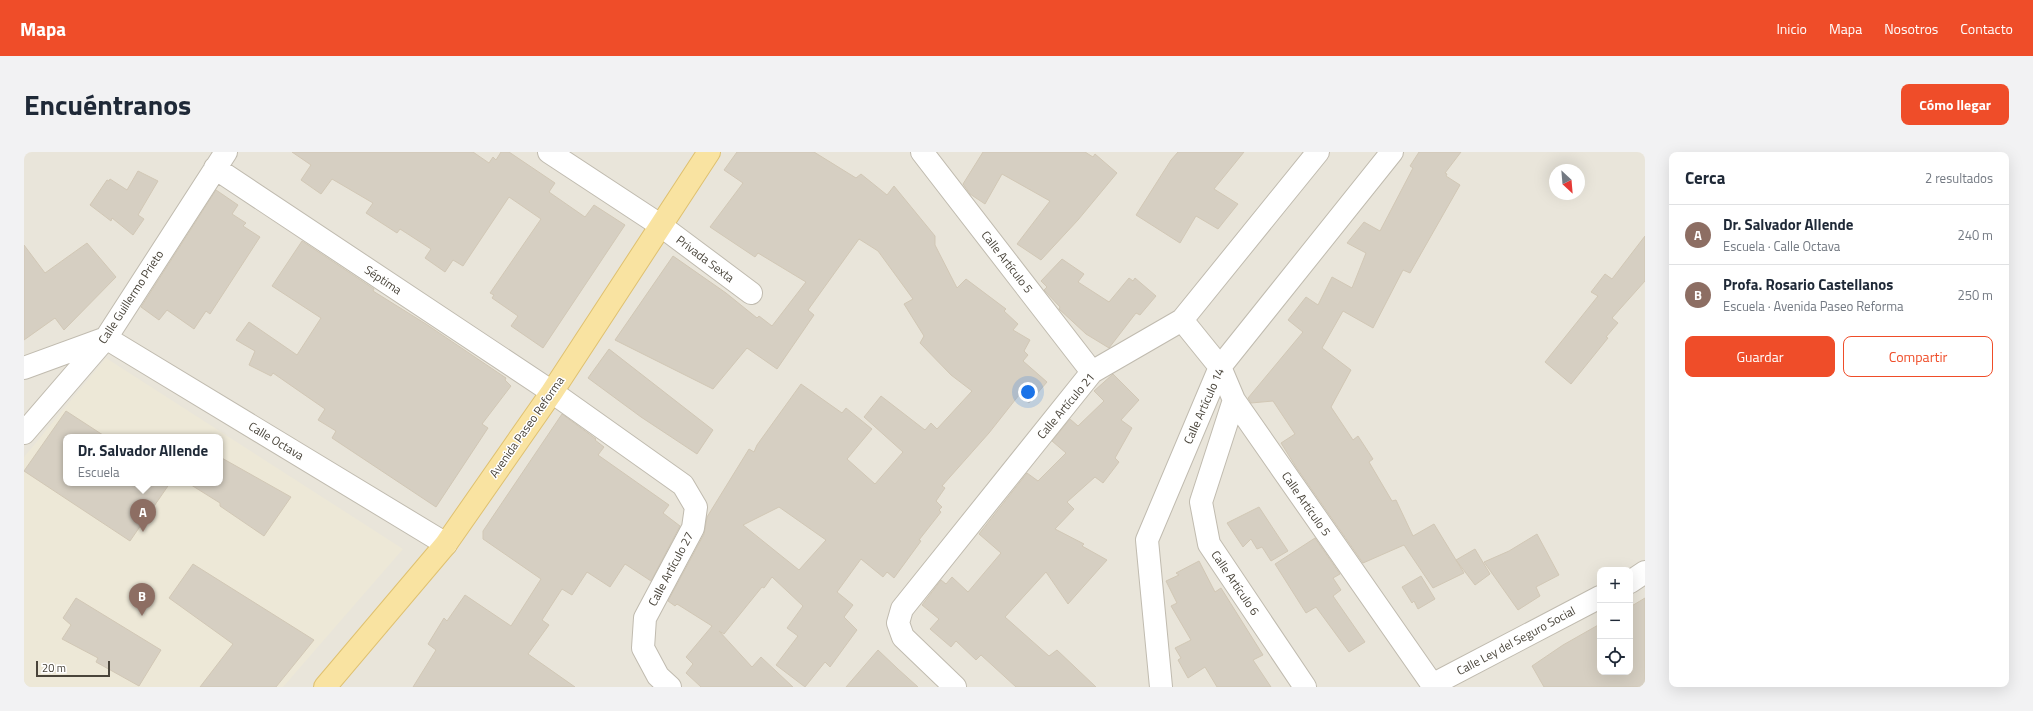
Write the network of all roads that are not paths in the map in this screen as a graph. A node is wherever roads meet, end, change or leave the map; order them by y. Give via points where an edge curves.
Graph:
1 (549, 152) edge
2 (709, 152) edge
3 (922, 152) edge
4 (1318, 152) edge
5 (1392, 152) edge
6 (221, 160) edge
7 (660, 225) junction
8 (751, 294) dead end
9 (1182, 320) junction
10 (106, 338) junction
11 (1220, 367) junction
12 (24, 368) edge
13 (1092, 372) junction
14 (552, 392) junction
15 (1234, 400) junction
16 (24, 433) edge
17 (446, 544) junction
18 (1645, 572) edge
19 (1633, 580) edge
20 (1597, 599) edge
21 (1433, 686) edge
22 (325, 687) edge
23 (670, 687) edge
24 (956, 687) edge
25 (1161, 687) edge
26 (1305, 687) edge

1 - 7 street
2 - 7 main road, Avenida Paseo Reforma
3 - 13 street, Calle Artículo 5
4 - 9 street, Calle Artículo 21
5 - 11 street, Calle Artículo 14
6 - 10 street, Calle Guillermo Prieto
6 - 14 street, Séptima
7 - 8 street, Privada Sexta
7 - 14 main road, Avenida Paseo Reforma
9 - 11 street, Calle Artículo 5
9 - 13 street, Calle Artículo 21
10 - 12 street
10 - 16 street, Calle Guillermo Prieto
10 - 17 street, Calle Octava
11 - 15 street, Calle Artículo 5
11 - 25 street, Calle Artículo 14 via 1147,540
13 - 24 street, Calle Artículo 21 via 902,609 898,623 903,637
14 - 17 main road, Avenida Paseo Reforma
14 - 23 street, Calle Artículo 27 via 683,485 696,507 693,528 645,618 643,648 658,676
15 - 21 street, Calle Artículo 5
15 - 26 street, Calle Artículo 6 via 1201,502 1209,544
17 - 22 main road, Avenida Paseo Reforma
18 - 19 street
20 - 21 street, Calle Ley del Seguro Social

